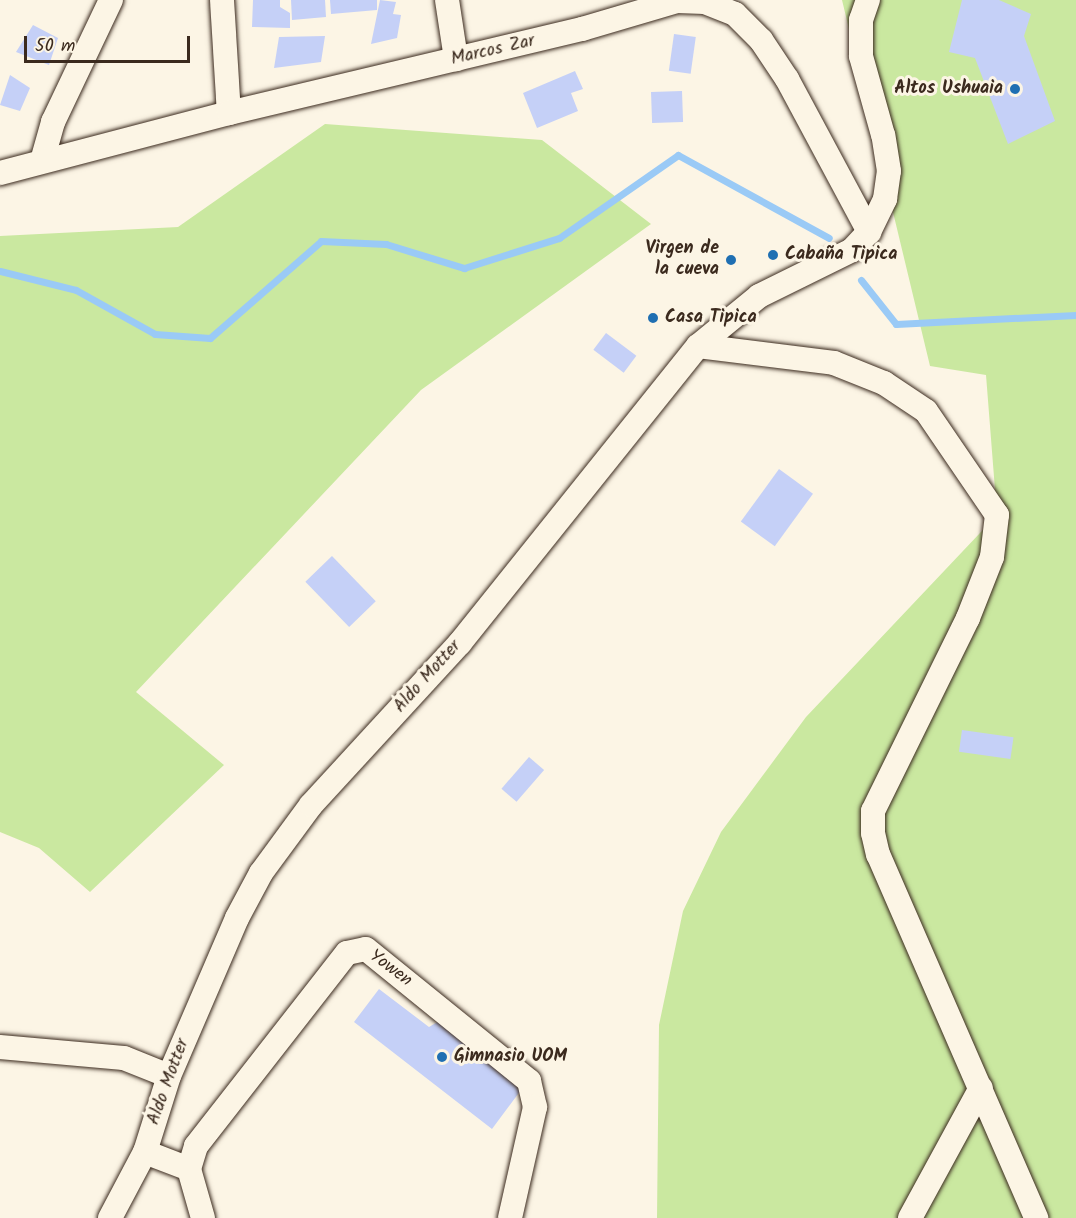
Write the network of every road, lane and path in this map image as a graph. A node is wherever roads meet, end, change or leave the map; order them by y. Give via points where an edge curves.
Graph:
1 (111, 0) edge
2 (222, 0) edge
3 (447, 0) edge
4 (868, 0) edge
5 (456, 59) junction
6 (229, 113) junction
7 (42, 161) junction
8 (0, 173) edge
9 (869, 232) junction
10 (698, 346) junction
11 (0, 1047) edge
12 (169, 1076) junction
13 (981, 1088) junction
14 (145, 1152) junction
15 (189, 1169) junction
16 (110, 1218) edge
17 (203, 1218) edge
18 (510, 1218) edge
19 (910, 1218) edge
20 (1036, 1218) edge

1 - 7 street via 53,122
2 - 6 street
3 - 5 street
4 - 9 street via 861,20 861,56 889,171 885,199
5 - 6 street, Marcos Zar
5 - 9 street, Marcos Zar via 677,1 705,2 735,14 761,39 787,79
6 - 7 street, Marcos Zar
7 - 8 street, Marcos Zar
9 - 10 street, Aldo Motter via 852,250 759,296
10 - 12 street, Aldo Motter via 460,643 311,805 261,873 237,918
10 - 13 street via 834,363 884,383 926,411 997,515 992,557 968,618 873,811 878,854
11 - 12 street via 124,1058
12 - 14 street, Aldo Motter
13 - 19 street
13 - 20 street
14 - 15 street
14 - 16 street, Aldo Motter
15 - 17 street
15 - 18 street, Yowen via 201,1139 347,953 366,949 529,1081 535,1107

